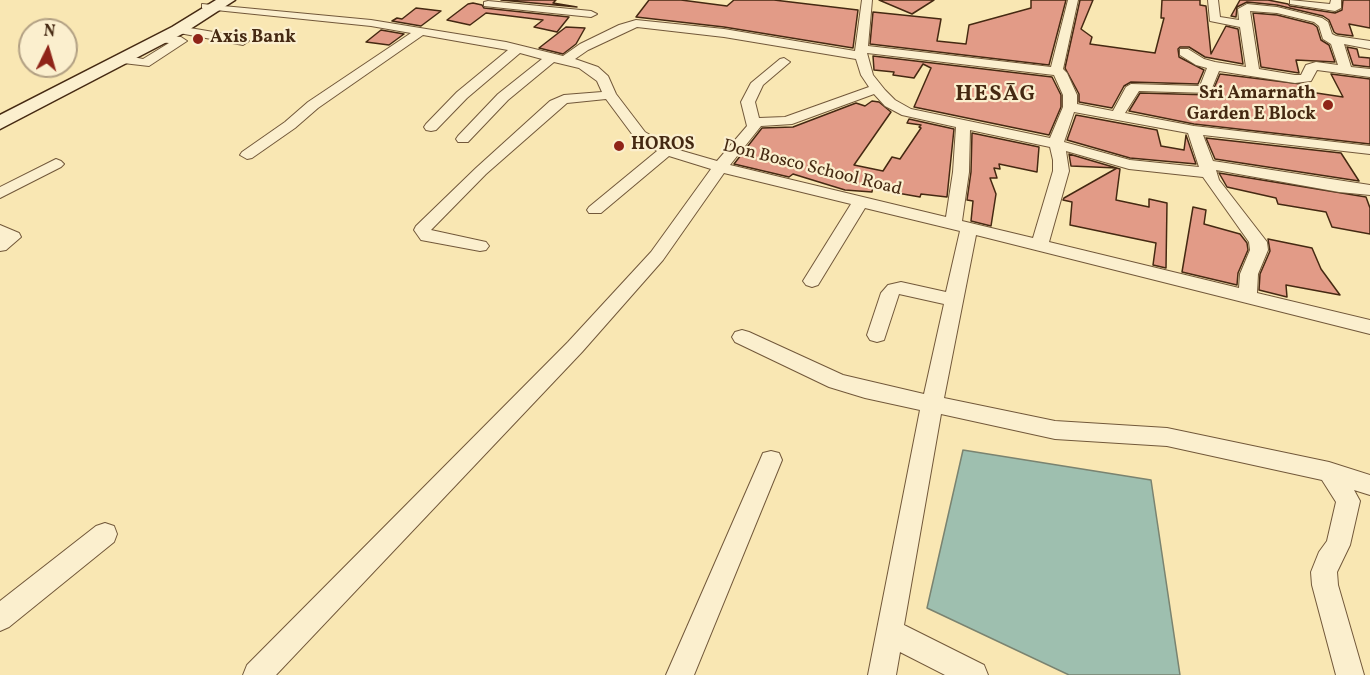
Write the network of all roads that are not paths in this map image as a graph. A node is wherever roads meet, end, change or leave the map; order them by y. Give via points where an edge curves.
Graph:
1 (584, 0) edge
2 (867, 0) edge
3 (1073, 0) edge
4 (1214, 0) edge
5 (1285, 0) edge
6 (1336, 0) edge
7 (216, 3) edge
8 (488, 4) dead end
9 (1278, 5) edge
10 (591, 14) junction
11 (1246, 25) junction
12 (178, 30) junction
13 (422, 31) junction
14 (598, 39) junction
15 (1333, 39) junction
16 (243, 40) dead end
17 (1370, 45) edge
18 (517, 49) junction
19 (861, 52) junction
20 (1184, 52) dead end
21 (559, 59) junction
22 (784, 63) dead end
23 (1214, 66) junction
24 (1346, 70) junction
25 (1056, 71) junction
26 (1253, 73) junction
27 (1370, 73) edge
28 (877, 88) junction
29 (610, 95) junction
30 (1071, 107) junction
31 (0, 115) edge
32 (1117, 116) junction
33 (753, 122) junction
34 (0, 123) edge
35 (963, 124) junction
36 (431, 127) dead end
37 (1194, 130) junction
38 (463, 139) dead end
39 (1056, 144) junction
40 (1370, 150) edge
41 (667, 151) junction
42 (247, 155) dead end
43 (56, 164) dead end
44 (720, 167) junction
45 (1208, 167) junction
46 (1370, 190) edge
47 (0, 193) edge
48 (860, 201) junction
49 (595, 210) dead end
50 (961, 225) junction
51 (0, 230) edge
52 (1040, 245) junction
53 (0, 246) edge
54 (480, 246) dead end
55 (812, 281) dead end
56 (1248, 298) junction
57 (954, 300) junction
58 (1370, 327) edge
59 (877, 335) dead end
60 (742, 337) dead end
61 (932, 405) junction
62 (771, 460) dead end
63 (1329, 472) junction
64 (1370, 485) edge
65 (105, 534) dead end
66 (0, 618) edge
67 (891, 632) junction
68 (257, 675) edge
69 (680, 675) edge
70 (882, 675) edge
71 (974, 675) edge
72 (1350, 675) edge

1 - 10 street
2 - 19 street
3 - 25 street
4 - 11 street via 1214,19
5 - 6 street via 1335,8
7 - 12 main road
7 - 13 street, Don Bosco School Road
7 - 31 main road
8 - 10 street
9 - 11 street via 1245,8
9 - 15 street via 1321,21 1327,36
10 - 14 street
11 - 26 street
12 - 16 street
12 - 34 main road
13 - 18 street, Don Bosco School Road
13 - 42 street
14 - 19 street via 636,23
14 - 21 street
15 - 17 street
15 - 24 street
18 - 21 street, Don Bosco School Road
18 - 36 street
19 - 25 street
19 - 28 street via 867,75
20 - 23 street
21 - 29 street, Don Bosco School Road via 593,70 603,79
21 - 38 street via 503,97
22 - 33 street via 758,83 749,97
23 - 26 street
23 - 32 street via 1205,90 1136,87
24 - 26 street via 1316,66 1310,68 1306,78 1300,79
24 - 27 street
25 - 30 street via 1070,95
28 - 33 street via 787,121
28 - 35 street via 890,103 907,112
29 - 41 street, Don Bosco School Road via 640,135
29 - 54 street via 564,99 555,104 422,230 427,236
30 - 32 street
30 - 39 street
32 - 37 street
33 - 44 street via 754,126
35 - 39 street
35 - 50 street
37 - 40 street
37 - 45 street
39 - 45 street via 1161,169 1203,172
39 - 52 street via 1060,171
41 - 44 street, Don Bosco School Road
41 - 49 street
43 - 47 street
44 - 48 street, Don Bosco School Road
44 - 68 street via 657,255 575,347
45 - 46 street via 1224,166
45 - 56 street via 1212,181 1258,242 1259,250 1249,273
48 - 50 street, Don Bosco School Road
48 - 55 street
50 - 52 street, Don Bosco School Road
50 - 57 street
51 - 53 street via 13,237
52 - 56 street, Don Bosco School Road
56 - 58 street, Don Bosco School Road
57 - 59 street via 894,289
57 - 61 street
60 - 61 street via 836,381
61 - 63 street via 1055,430 1167,437
61 - 67 street
62 - 69 street
63 - 64 street
63 - 72 street via 1348,501 1338,544 1324,572
65 - 66 street
67 - 70 street
67 - 71 street

